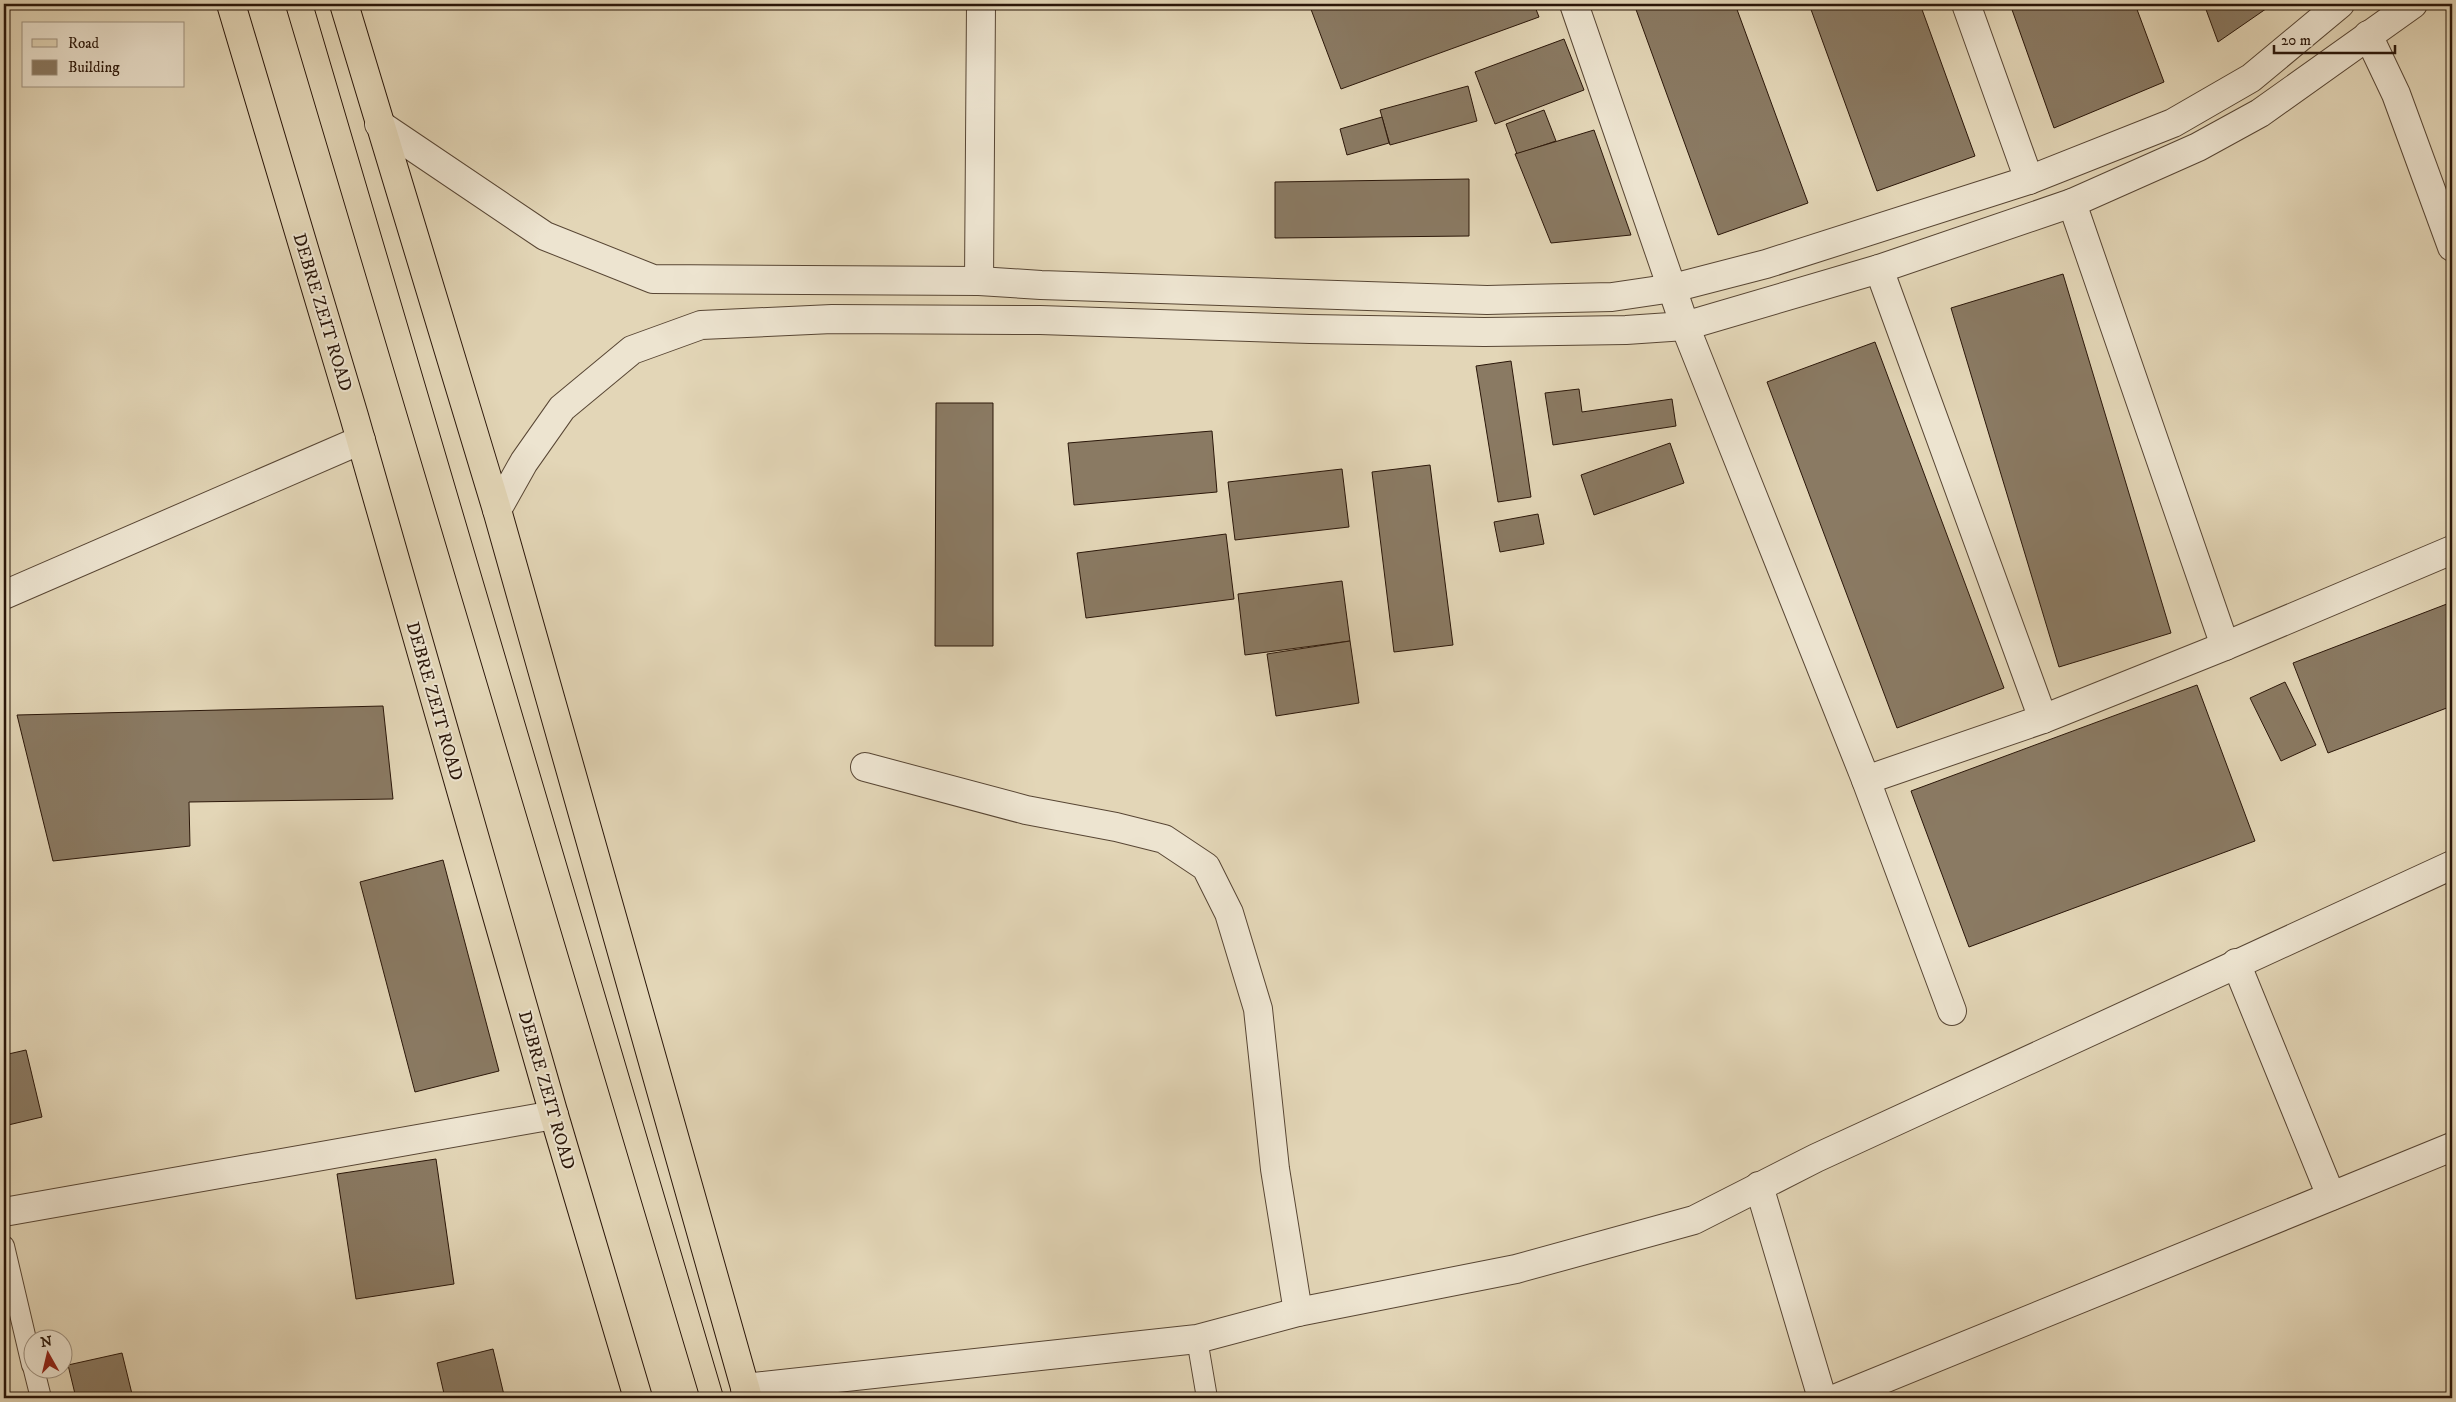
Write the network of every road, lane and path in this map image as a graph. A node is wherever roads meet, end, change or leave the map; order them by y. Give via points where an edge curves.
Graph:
1 (230, 4) edge
2 (344, 4) edge
3 (981, 4) edge
4 (1574, 4) edge
5 (1966, 4) edge
6 (2340, 4) edge
7 (2413, 4) edge
8 (2368, 35) junction
9 (379, 124) junction
10 (2029, 180) junction
11 (2072, 203) junction
12 (2452, 247) edge
13 (1879, 269) junction
14 (979, 281) junction
15 (1041, 285) junction
16 (1673, 288) junction
17 (1040, 320) junction
18 (1685, 326) junction
19 (361, 440) junction
20 (496, 510) junction
21 (2452, 550) edge
22 (4, 594) edge
23 (2225, 646) junction
24 (2043, 719) junction
25 (865, 767) dead end
26 (1866, 780) junction
27 (2452, 865) edge
28 (2236, 963) junction
29 (1952, 1011) dead end
30 (554, 1115) junction
31 (2452, 1147) edge
32 (1759, 1186) junction
33 (2332, 1196) junction
34 (4, 1212) edge
35 (4, 1246) edge
36 (1298, 1312) junction
37 (24, 1330) edge
38 (1197, 1339) junction
39 (36, 1380) edge
40 (746, 1393) edge
41 (40, 1398) edge
42 (638, 1398) edge
43 (1208, 1398) edge
44 (1822, 1398) edge
45 (1837, 1398) edge

1 - 19 main road, DEBRE ZEIT ROAD
2 - 9 main road
3 - 14 street
4 - 16 street
5 - 10 street
6 - 10 street via 2251,78 2173,123
7 - 8 street
8 - 11 street via 2260,113 2198,147
8 - 12 street via 2396,94
9 - 14 street via 545,236 652,279
9 - 20 main road
10 - 16 street via 1766,264
11 - 13 street
11 - 23 street
13 - 18 street
13 - 24 street
14 - 15 street
15 - 16 street via 1487,300 1612,297
15 - 17 street
16 - 18 street
17 - 18 street via 1484,332
17 - 20 street via 832,319 701,325 632,350 562,408 524,462
18 - 26 street
19 - 22 street
19 - 30 main road, DEBRE ZEIT ROAD
20 - 40 main road
21 - 23 street
23 - 24 street
24 - 26 street
25 - 36 street via 1026,810 1164,839 1206,867 1229,913 1258,1009 1275,1169
26 - 29 street
27 - 28 street
28 - 32 street
28 - 33 street
30 - 34 street
30 - 42 main road, DEBRE ZEIT ROAD
31 - 33 street
32 - 36 street via 1694,1220 1516,1269
32 - 44 street
33 - 45 street
35 - 37 lane
36 - 38 street
38 - 40 street
38 - 43 lane
39 - 41 lane

